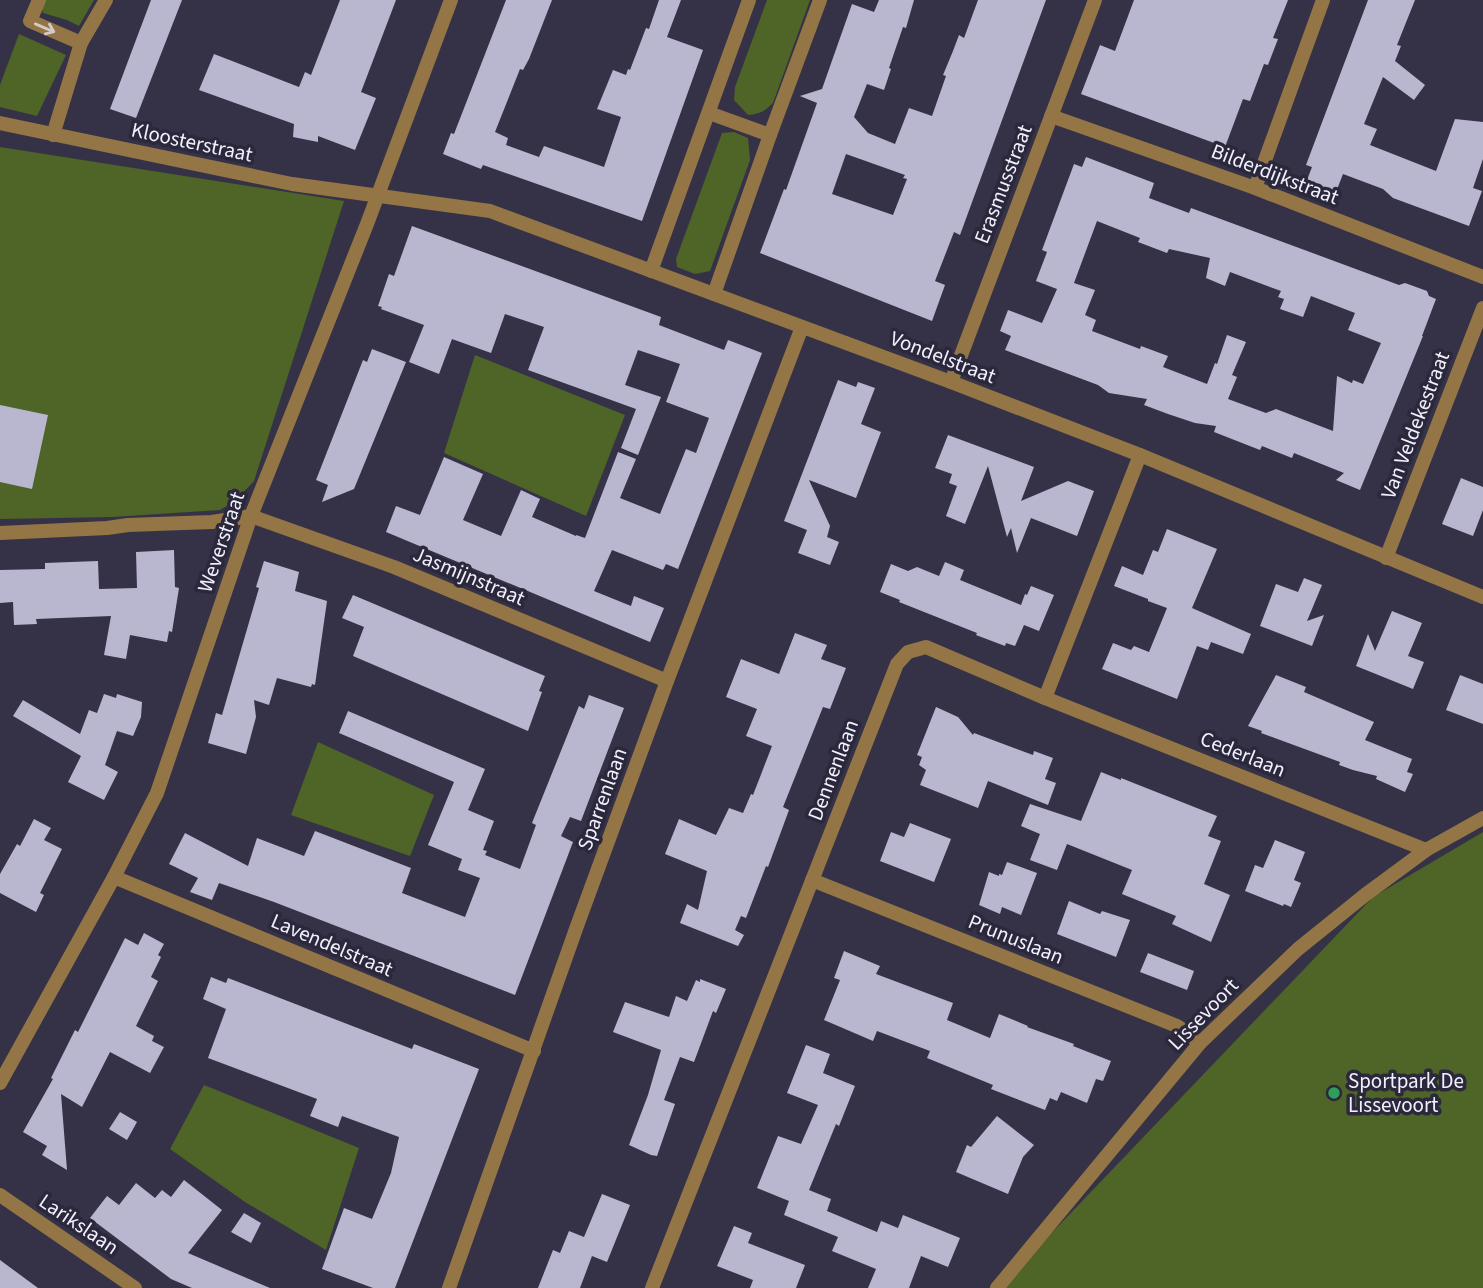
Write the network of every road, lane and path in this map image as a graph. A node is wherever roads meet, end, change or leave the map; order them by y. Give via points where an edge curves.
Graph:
1 (39, 0) edge
2 (106, 0) edge
3 (451, 0) edge
4 (749, 0) edge
5 (820, 0) edge
6 (1095, 0) edge
7 (1323, 0) edge
8 (81, 43) junction
9 (709, 113) junction
10 (1051, 116) junction
11 (0, 123) edge
12 (53, 135) junction
13 (770, 135) junction
14 (1255, 188) junction
15 (376, 197) junction
16 (651, 271) junction
17 (1483, 277) edge
18 (714, 294) junction
19 (1483, 308) edge
20 (802, 327) junction
21 (951, 382) junction
22 (1140, 455) junction
23 (251, 516) junction
24 (0, 533) edge
25 (1387, 558) junction
26 (1483, 597) edge
27 (667, 681) junction
28 (1045, 698) junction
29 (1483, 818) edge
30 (1426, 850) junction
31 (114, 877) junction
32 (812, 880) junction
33 (1200, 1043) junction
34 (534, 1051) junction
35 (0, 1083) edge
36 (0, 1195) edge
37 (135, 1288) edge
38 (449, 1288) edge
39 (652, 1288) edge
40 (997, 1288) edge

1 -> 8 street via 30,21
2 - 8 street
3 - 15 street, Weverstraat
4 - 9 street
5 - 13 street
6 - 10 street, Erasmusstraat
7 - 14 street
8 - 12 street
9 - 13 street
9 - 16 street
10 - 14 street, Bilderdijkstraat
10 - 21 street, Erasmusstraat
11 - 12 street, Kloosterstraat
12 - 15 street, Kloosterstraat
13 - 18 street
14 - 17 street, Bilderdijkstraat
15 - 16 street, Vondelstraat via 490,211
15 - 23 street, Weverstraat
16 - 18 street, Vondelstraat
18 - 20 street, Vondelstraat
19 - 25 street, Van Veldekestraat
20 - 21 street, Vondelstraat
20 - 27 street, Sparrenlaan
21 - 22 street, Vondelstraat
22 - 25 street, Vondelstraat
22 - 28 street
23 - 24 street
23 - 27 street, Jasmijnstraat via 394,567
23 - 31 street, Weverstraat via 157,793
25 - 26 street, Vondelstraat
27 - 34 street, Sparrenlaan
28 - 30 street, Cederlaan
28 - 32 street, Dennenlaan via 926,647 908,652 897,664
29 - 30 street, Lissevoort
30 - 33 street, Lissevoort via 1298,949
31 - 34 street, Lavendelstraat
31 - 35 street, Weverstraat
32 - 33 street, Prunuslaan via 1177,1027
32 - 39 street, Dennenlaan
33 - 40 street, Lissevoort
34 - 38 street, Sparrenlaan
36 - 37 street, Larikslaan

